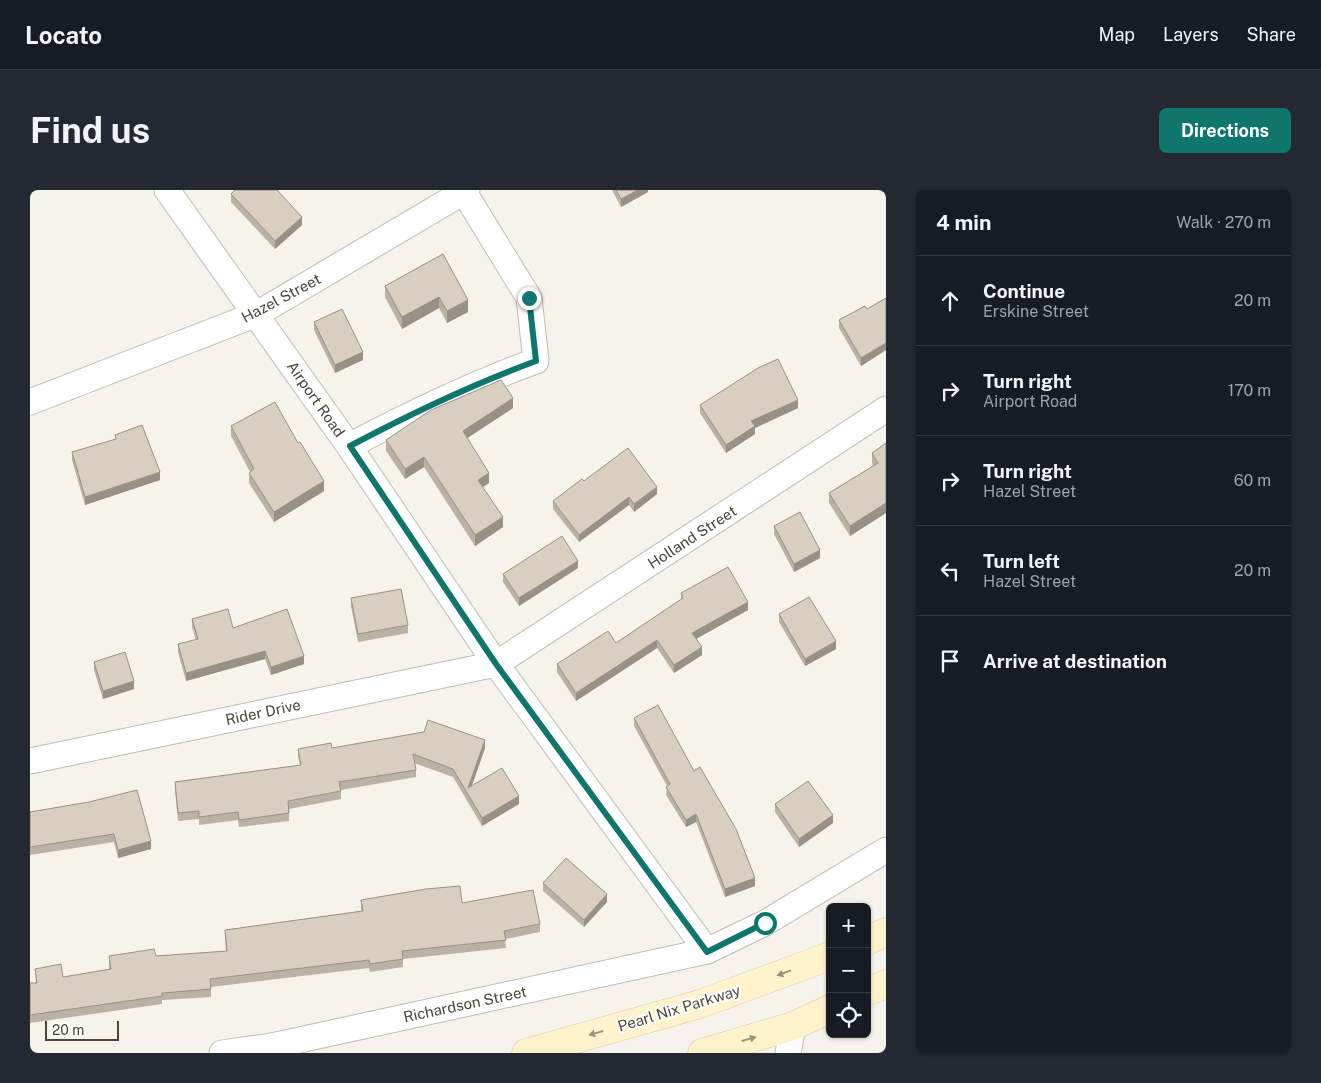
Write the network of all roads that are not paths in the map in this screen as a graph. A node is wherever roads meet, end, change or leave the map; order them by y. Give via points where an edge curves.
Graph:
1 (167, 190) edge
2 (466, 191) edge
3 (257, 314) junction
4 (30, 402) edge
5 (886, 408) edge
6 (350, 446) junction
7 (496, 664) junction
8 (30, 761) edge
9 (886, 850) edge
10 (886, 932) edge
11 (871, 939) edge
12 (707, 952) junction
13 (826, 957) edge
14 (886, 984) edge
15 (871, 990) edge
16 (826, 1011) edge
17 (792, 1026) junction
18 (222, 1053) edge
19 (526, 1053) edge
20 (702, 1053) edge
21 (788, 1053) edge

1 - 3 street, Airport Road
2 - 3 street, Hazel Street
2 - 6 street, Hazel Street via 529,298 536,361 476,384
3 - 4 street, Hazel Street
3 - 6 street, Airport Road
5 - 7 street, Holland Street
6 - 7 street, Airport Road
7 - 8 street, Rider Drive
7 - 12 street, Airport Road
9 - 12 street, Richardson Street via 765,923
10 - 11 main road
12 - 18 street, Richardson Street via 272,1046
13 -> 19 main road, Pearl Nix Parkway via 700,1004
14 - 15 main road
16 - 17 main road
20 -> 17 main road
17 - 21 street

